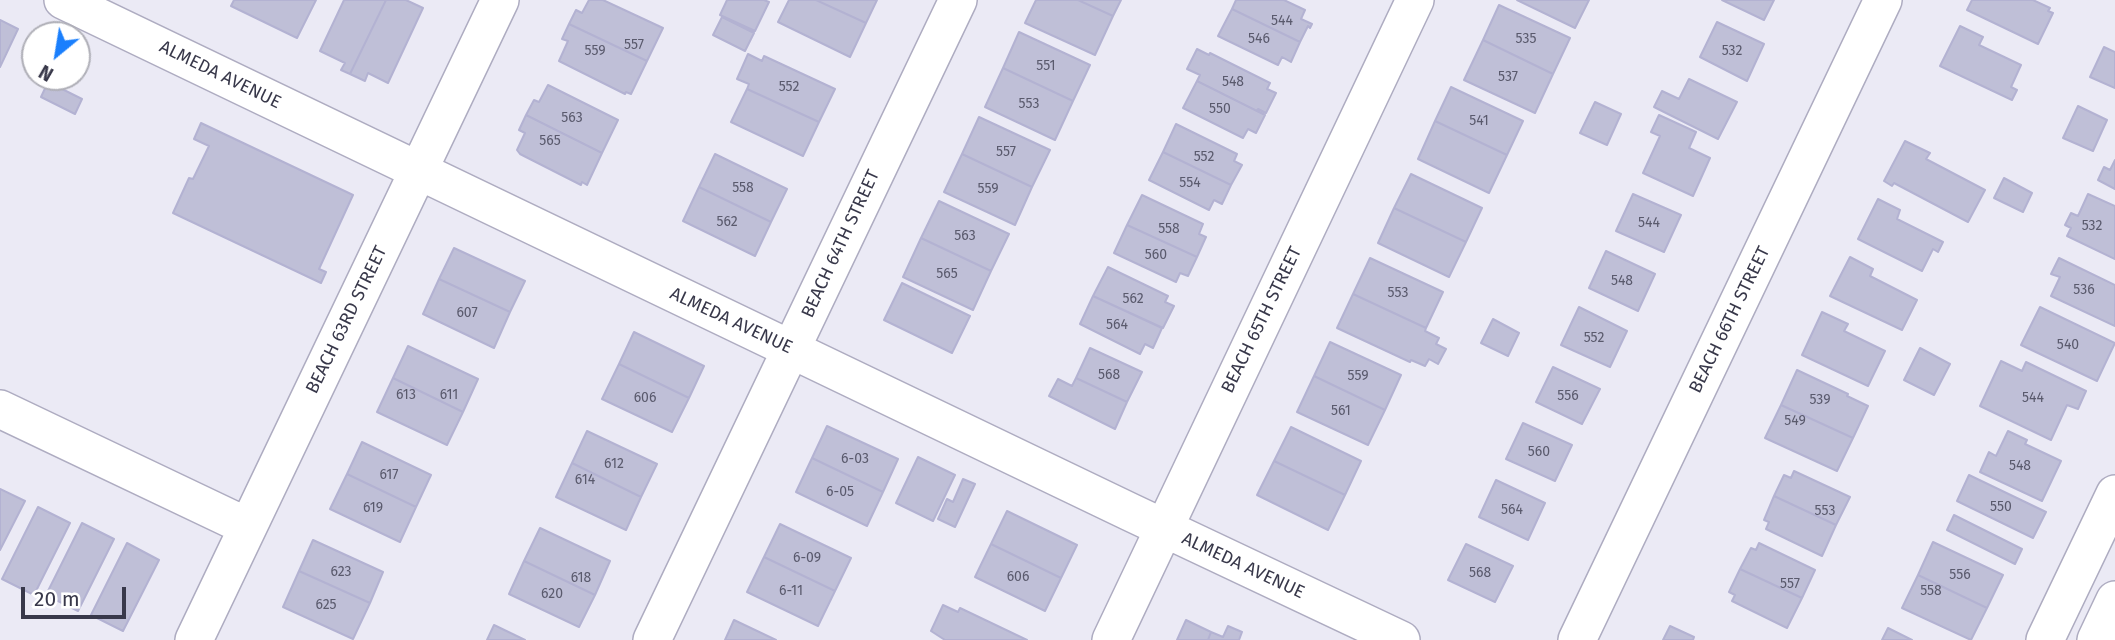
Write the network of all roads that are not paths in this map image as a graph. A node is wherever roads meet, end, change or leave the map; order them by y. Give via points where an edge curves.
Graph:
1 (63, 0) edge
2 (500, 0) edge
3 (958, 0) edge
4 (1415, 0) edge
5 (1884, 0) edge
6 (418, 171) junction
7 (791, 349) junction
8 (0, 409) edge
9 (2115, 494) edge
10 (248, 527) junction
11 (1163, 528) junction
12 (2115, 600) edge
13 (194, 640) edge
14 (652, 640) edge
15 (1111, 640) edge
16 (1401, 640) edge
17 (1577, 640) edge
18 (2045, 640) edge
19 (2096, 640) edge

1 - 6 street, ALMEDA AVENUE
2 - 6 street, BEACH 63RD STREET
3 - 7 street, BEACH 64TH STREET
4 - 11 street, BEACH 65TH STREET
5 - 17 street, BEACH 66TH STREET
6 - 7 street, ALMEDA AVENUE
6 - 10 street, BEACH 63RD STREET
7 - 11 street, ALMEDA AVENUE
7 - 14 street, BEACH 64TH STREET
8 - 10 street
9 - 18 street
10 - 13 street, BEACH 63RD STREET
11 - 15 street, BEACH 65TH STREET
11 - 16 street, ALMEDA AVENUE
12 - 19 street

